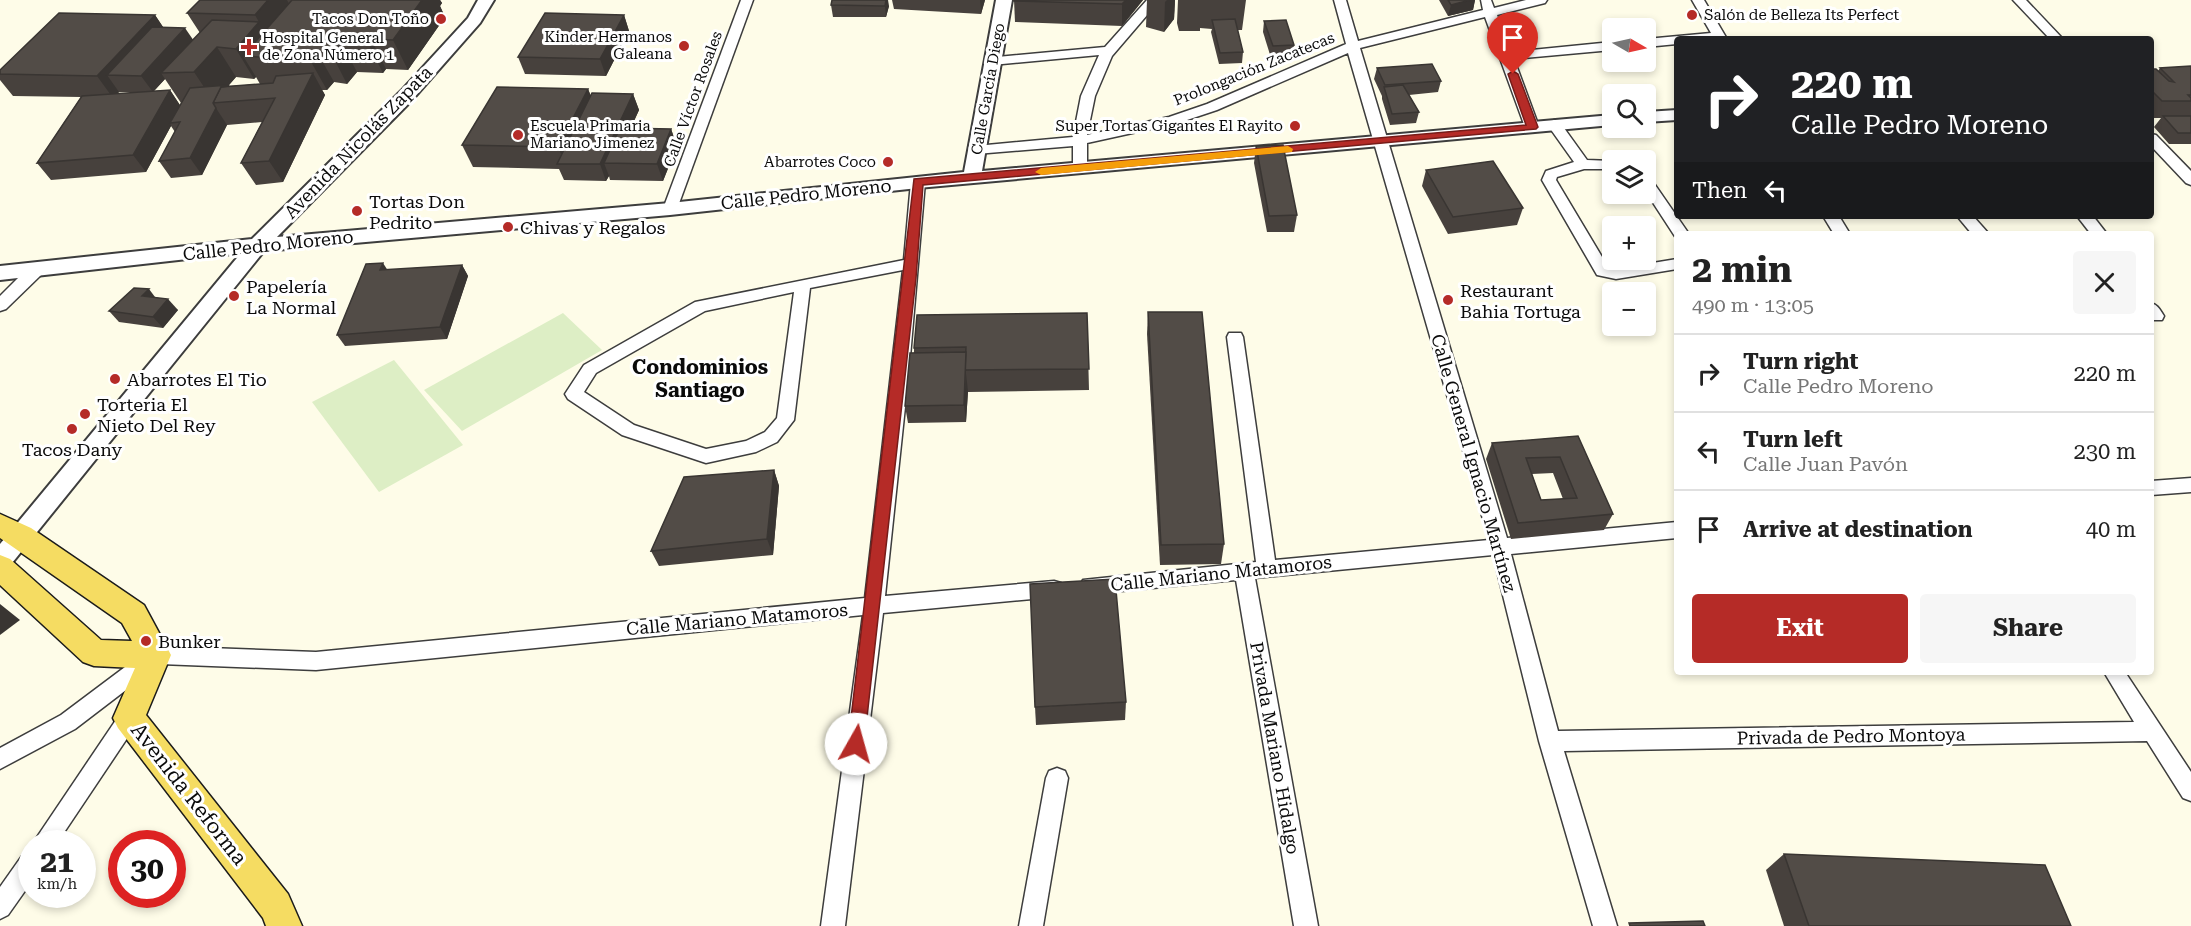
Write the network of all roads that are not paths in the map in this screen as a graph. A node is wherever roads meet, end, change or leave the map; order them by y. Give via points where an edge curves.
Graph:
1 (486, 0) edge
2 (747, 0) edge
3 (1004, 0) edge
4 (1154, 0) edge
5 (1340, 0) edge
6 (1541, 0) edge
7 (1698, 0) edge
8 (2019, 0) edge
9 (1488, 5) edge
10 (1719, 36) edge
11 (2054, 36) edge
12 (1674, 40) edge
13 (1656, 42) edge
14 (1353, 46) junction
15 (1602, 47) edge
16 (1110, 50) junction
17 (1506, 56) junction
18 (992, 61) junction
19 (1674, 115) edge
20 (1656, 116) edge
21 (1602, 121) edge
22 (1554, 124) junction
23 (1533, 127) junction
24 (1078, 141) junction
25 (2154, 141) edge
26 (1380, 142) junction
27 (976, 150) junction
28 (1583, 164) junction
29 (1602, 165) edge
30 (1080, 168) junction
31 (972, 178) junction
32 (2191, 180) edge
33 (918, 182) junction
34 (1656, 197) edge
35 (670, 209) junction
36 (1968, 219) edge
37 (2087, 219) edge
38 (1679, 231) edge
39 (1978, 231) edge
40 (2097, 231) edge
41 (258, 245) junction
42 (911, 264) junction
43 (1674, 264) edge
44 (36, 270) junction
45 (0, 273) edge
46 (803, 284) junction
47 (0, 305) edge
48 (1235, 337) dead end
49 (2191, 485) edge
50 (2154, 488) edge
51 (1674, 530) edge
52 (11, 531) edge
53 (1500, 546) junction
54 (0, 561) edge
55 (0, 567) edge
56 (1267, 568) junction
57 (1244, 570) junction
58 (873, 608) junction
59 (156, 656) junction
60 (2116, 675) edge
61 (129, 718) junction
62 (2151, 732) junction
63 (1550, 741) junction
64 (0, 759) edge
65 (1057, 778) dead end
66 (2191, 791) edge
67 (53, 830) edge
68 (18, 881) edge
69 (0, 907) edge
70 (276, 919) edge
71 (833, 926) edge
72 (1031, 926) edge
73 (1306, 926) edge
74 (1605, 926) edge

1 - 41 street, Avenida Nicolás Zapata via 474,20 406,95
2 - 35 street, Calle Víctor Rosales
3 - 18 street, Calle García Diego
4 - 16 street
5 - 14 street, Calle General Ignacio Martínez
6 - 9 street, Prolongación Zacatecas
7 - 10 street
8 - 11 street
9 - 14 street, Prolongación Zacatecas
9 - 17 street
12 - 13 street
14 - 24 street, Prolongación Zacatecas via 1173,120
14 - 26 street, Calle General Ignacio Martínez
15 - 17 street
16 - 18 street
16 - 24 street via 1093,82
17 - 23 street
18 - 27 street, Calle García Diego
19 - 20 street
21 - 22 street, Calle Pedro Moreno
22 - 23 street, Calle Pedro Moreno
22 - 28 street
23 - 26 street, Calle Pedro Moreno
24 - 27 street, Prolongación Zacatecas
24 - 30 street
25 - 32 street
26 - 30 street, Calle Pedro Moreno
26 - 53 street, Calle General Ignacio Martínez
27 - 31 street, Calle García Diego
28 - 29 street
28 - 43 street via 1551,174 1549,180 1603,271 1616,274
30 - 31 street, Calle Pedro Moreno
31 - 33 street, Calle Pedro Moreno
33 - 35 street, Calle Pedro Moreno
33 - 42 street
34 - 38 street
35 - 41 street, Calle Pedro Moreno
36 - 39 street
37 - 40 street
41 - 44 street, Calle Pedro Moreno
41 - 52 street, Avenida Nicolás Zapata
42 - 46 street
42 - 58 street
44 - 45 street, Calle Pedro Moreno
44 - 47 street
46 - 46 street via 701,306 590,369 573,394 628,430 706,456 750,447 771,436 785,420
48 - 56 street
49 - 50 street
51 - 53 street, Calle Mariano Matamoros
52 - 54 street, Avenida Nicolás Zapata
52 - 59 main road via 133,614
53 - 56 street, Calle Mariano Matamoros
53 - 63 street, Calle General Ignacio Martínez
55 - 59 main road via 94,653
56 - 57 street, Calle Mariano Matamoros
57 - 58 street, Calle Mariano Matamoros
57 - 73 street, Privada Mariano Hidalgo
58 - 59 street, Calle Mariano Matamoros via 316,661
58 - 71 street
59 - 61 main road, Avenida Reforma
59 - 64 street via 68,722
60 - 62 street
61 - 67 street
61 - 70 main road, Avenida Reforma
62 - 63 street, Privada de Pedro Montoya
62 - 66 street
63 - 74 street, Calle General Ignacio Martínez
65 - 72 street
68 - 69 street

